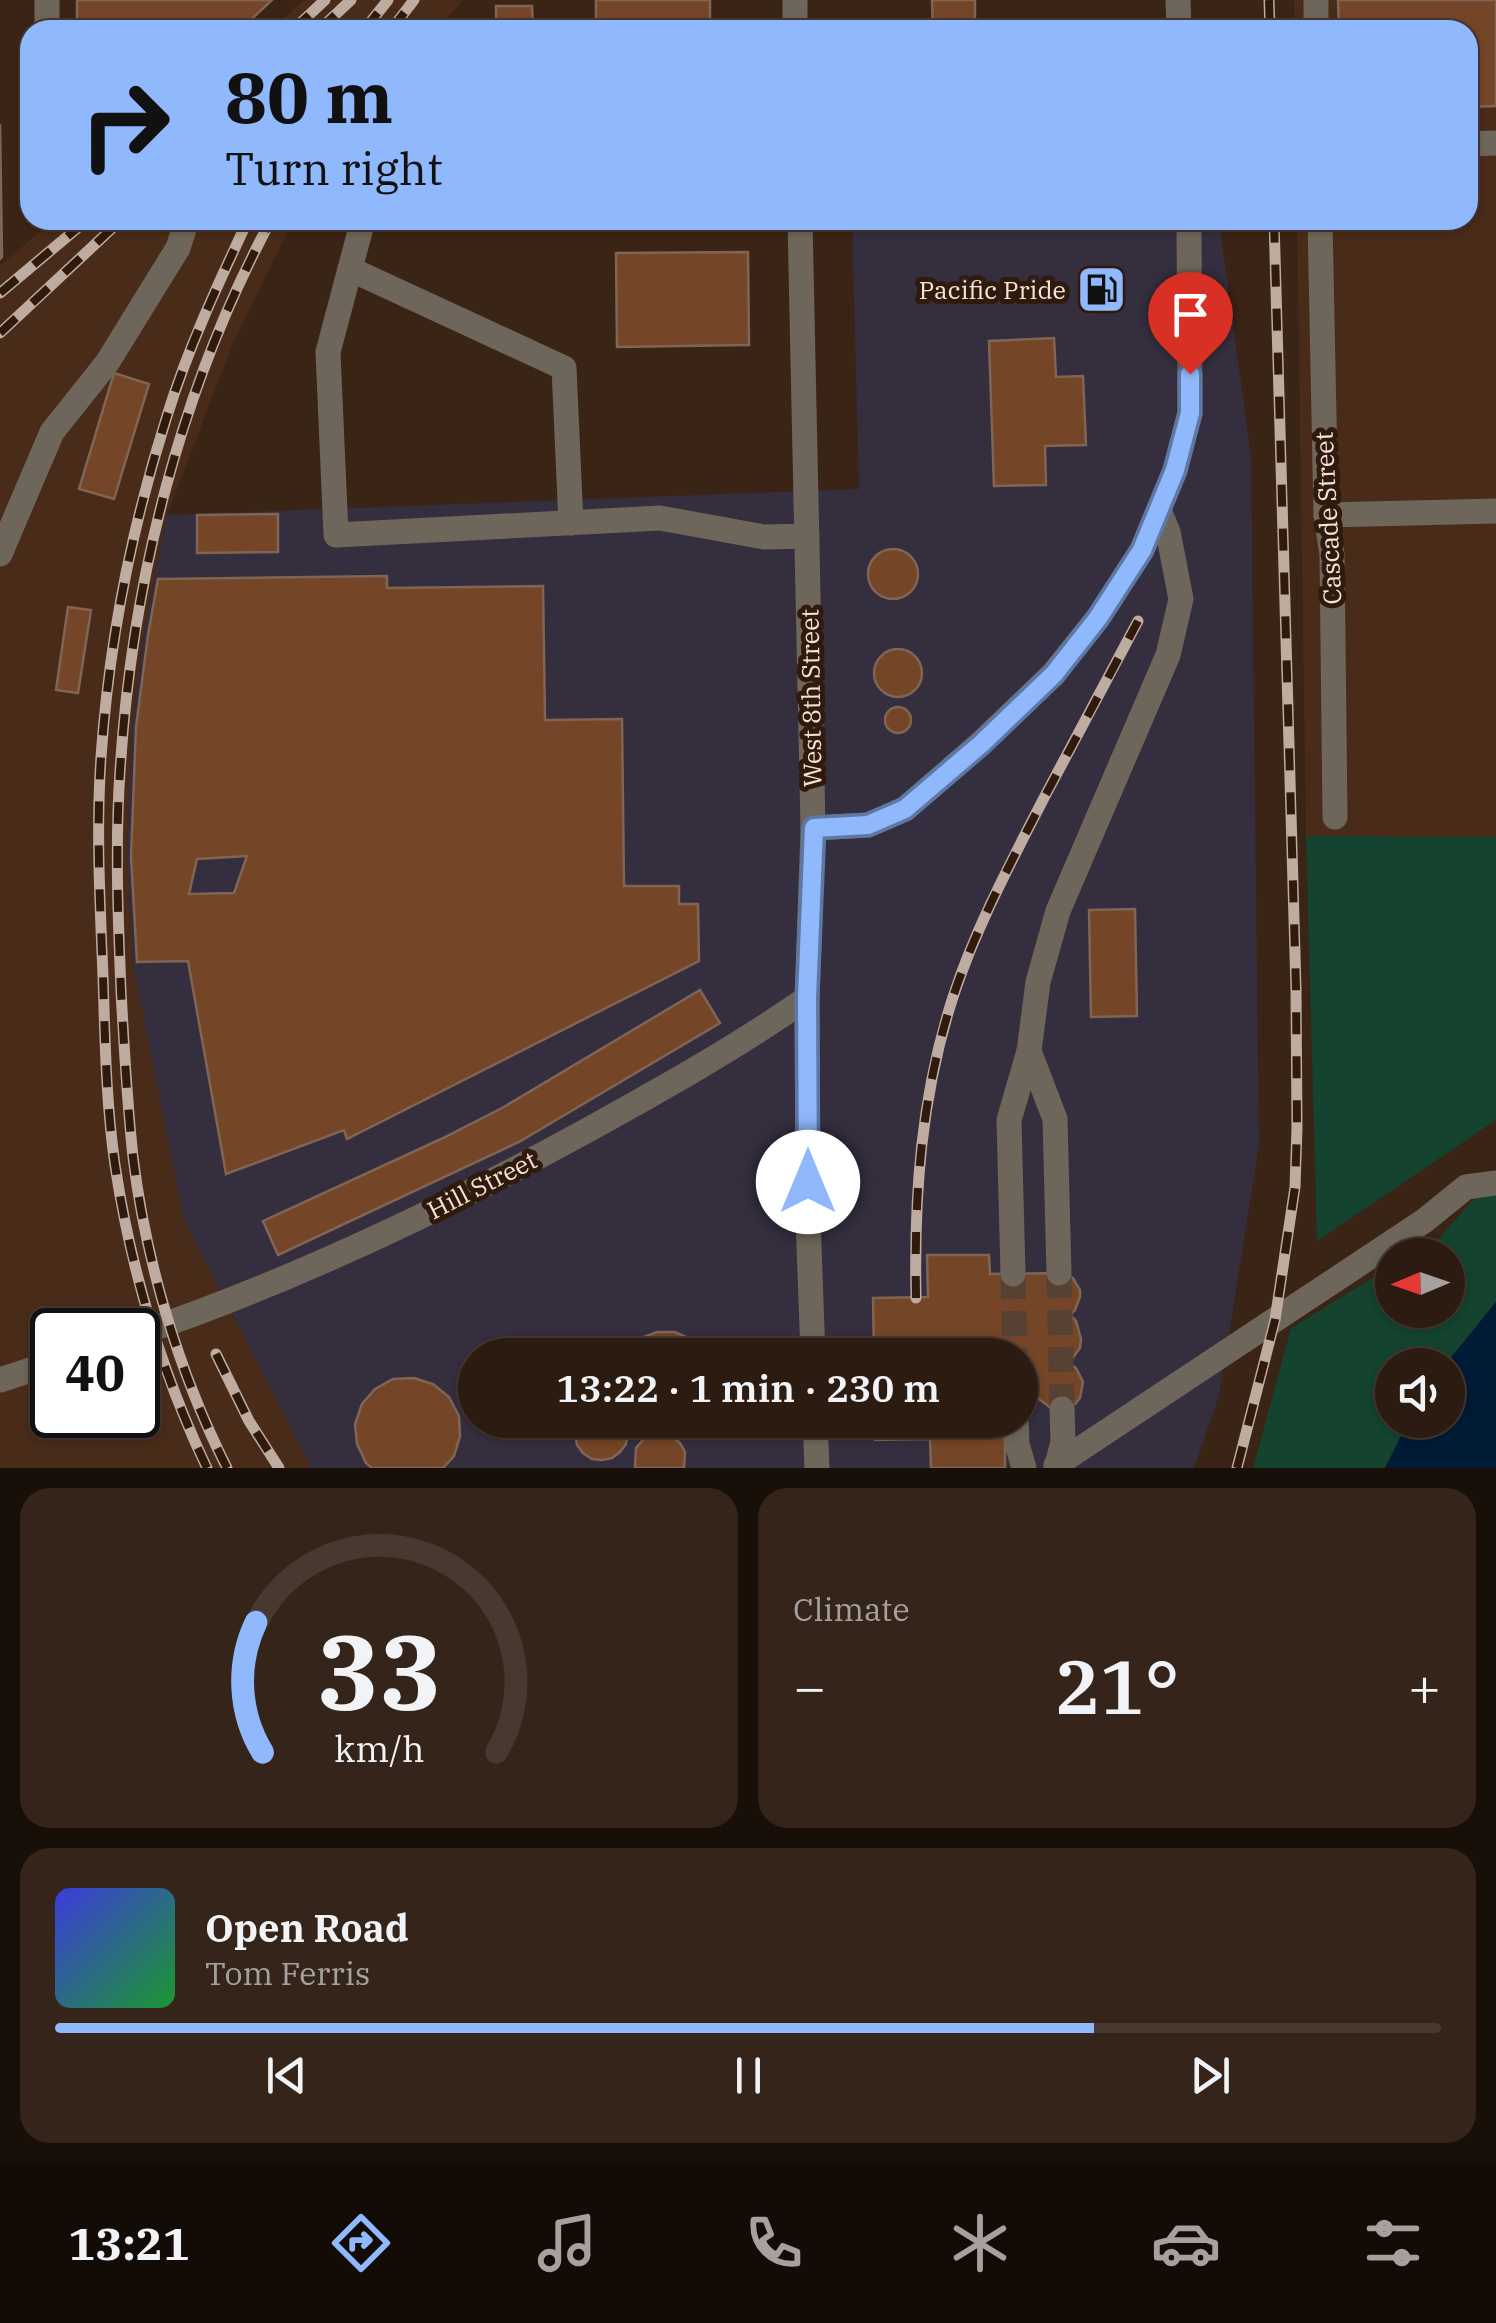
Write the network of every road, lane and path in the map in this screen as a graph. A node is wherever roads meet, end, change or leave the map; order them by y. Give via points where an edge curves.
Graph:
1 (184, 230) edge
2 (360, 230) edge
3 (800, 230) edge
4 (1189, 230) edge
5 (1320, 230) edge
6 (350, 269) junction
7 (1159, 510) junction
8 (1496, 511) edge
9 (1326, 515) junction
10 (571, 524) junction
11 (807, 536) junction
12 (0, 554) edge
13 (1334, 817) dead end
14 (814, 828) junction
15 (807, 998) junction
16 (1029, 1051) junction
17 (1496, 1183) edge
18 (1059, 1273) tunnel mouth
19 (1013, 1274) tunnel mouth
20 (160, 1326) edge
21 (812, 1338) edge
22 (30, 1370) edge
23 (0, 1380) edge
24 (1062, 1409) tunnel mouth
25 (816, 1438) edge
26 (1017, 1438) edge
27 (1056, 1466) edge
28 (817, 1468) edge
29 (1024, 1468) edge

1 - 12 street via 107,363 52,432
2 - 6 street
3 - 11 street, West 8th Street
4 - 7 street via 1190,413
5 - 9 street, Cascade Street
6 - 10 street via 564,368
6 - 10 street via 328,352 336,535
7 - 14 street via 1098,618 1054,674 981,744 905,809 868,825
7 - 16 street via 1181,599 1168,656 1058,910 1038,982
8 - 9 street
9 - 13 street, Cascade Street
10 - 11 street via 660,518 764,537
11 - 14 street, West 8th Street
14 - 15 street, West 8th Street
15 - 20 street, Hill Street via 684,1077 487,1185 292,1276
15 - 21 street, West 8th Street
16 - 18 street via 1056,1118
16 - 19 street via 1009,1120
17 - 27 street via 1466,1187
22 - 23 street
24 - 27 street
25 - 28 street
26 - 29 street

